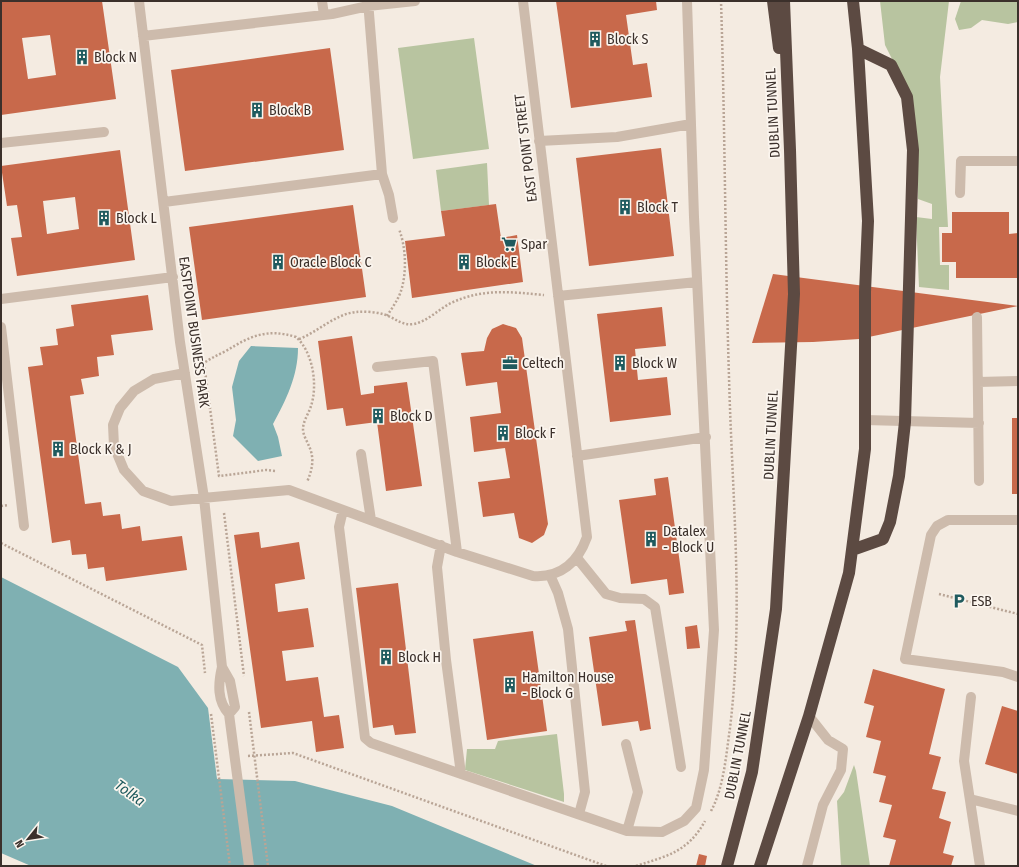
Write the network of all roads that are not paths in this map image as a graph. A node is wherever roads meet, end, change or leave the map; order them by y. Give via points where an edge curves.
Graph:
1 (139, 1) edge
2 (322, 1) edge
3 (415, 1) edge
4 (523, 1) edge
5 (687, 1) edge
6 (773, 1) edge
7 (784, 1) edge
8 (853, 1) edge
9 (368, 3) edge
10 (324, 15) junction
11 (143, 36) junction
12 (858, 49) junction
13 (788, 119) junction
14 (691, 124) junction
15 (104, 132) dead end
16 (540, 140) junction
17 (1, 143) edge
18 (1018, 161) edge
19 (382, 174) junction
20 (960, 193) dead end
21 (164, 202) junction
22 (393, 218) road end
23 (172, 277) junction
24 (697, 282) junction
25 (558, 294) junction
26 (1, 299) edge
27 (978, 317) dead end
28 (1, 327) edge
29 (377, 367) dead end
30 (185, 373) junction
31 (1018, 381) edge
32 (978, 382) junction
33 (865, 420) junction
34 (905, 422) junction
35 (979, 423) junction
36 (706, 437) junction
37 (361, 454) dead end
38 (577, 456) junction
39 (979, 481) dead end
40 (204, 498) junction
41 (343, 510) junction
42 (371, 520) junction
43 (1018, 520) edge
44 (24, 526) dead end
45 (441, 545) junction
46 (852, 550) junction
47 (457, 552) junction
48 (577, 558) junction
49 (550, 575) junction
50 (1018, 677) edge
51 (971, 697) dead end
52 (809, 716) junction
53 (626, 744) dead end
54 (681, 767) dead end
55 (461, 774) junction
56 (970, 799) junction
57 (1018, 811) edge
58 (579, 814) junction
59 (627, 831) junction
60 (249, 866) edge
61 (727, 866) edge
62 (760, 866) edge
63 (807, 866) edge
64 (980, 866) edge

1 - 11 lane, EASTPOINT BUSINESS PARK
2 - 10 lane
3 - 9 lane
4 - 16 lane, EAST POINT STREET
5 - 14 lane
6 - 13 highway
7 - 13 highway, DUBLIN TUNNEL
8 - 12 highway
9 - 10 lane
9 - 19 lane
10 - 11 lane
11 - 21 lane, EASTPOINT BUSINESS PARK
12 - 33 highway via 868,221 864,292
12 - 34 highway via 891,65 907,97 913,150
13 - 61 highway, DUBLIN TUNNEL via 794,294 776,609 752,772
14 - 16 lane via 617,137
14 - 24 lane
15 - 17 lane
16 - 25 lane, EAST POINT STREET
18 - 20 lane via 960,161
19 - 21 lane
19 - 22 lane
21 - 23 lane, EASTPOINT BUSINESS PARK
23 - 26 lane
23 - 30 lane, EASTPOINT BUSINESS PARK
24 - 25 lane
24 - 36 lane
25 - 38 lane, EAST POINT STREET
27 - 32 lane
28 - 44 lane
29 - 47 lane via 433,361
30 - 40 lane, EASTPOINT BUSINESS PARK
30 - 40 lane via 154,379 134,392 120,408 113,424 114,446 124,470 143,491 171,501
31 - 32 lane
32 - 35 lane
33 - 34 lane
33 - 46 highway
34 - 35 lane
34 - 46 highway via 899,476 890,522 883,539
35 - 39 lane
36 - 38 lane
36 - 59 lane via 714,630 704,770 696,808 684,821 662,832
37 - 42 lane
38 - 48 lane, EAST POINT STREET via 587,537
40 - 41 lane via 289,490
40 - 60 lane, EASTPOINT BUSINESS PARK via 222,667 218,681 222,706 229,714
41 - 42 lane
41 - 55 lane via 339,527 366,738 371,743
42 - 45 lane
43 - 50 lane via 948,520 937,526 931,535 905,659 1003,672
45 - 47 lane
45 - 55 lane via 437,567
46 - 52 highway via 849,573
47 - 49 lane via 533,576
48 - 49 lane via 564,569
48 - 54 lane via 606,594 620,598 644,599 655,607
49 - 58 lane via 568,629 585,792
51 - 56 lane via 964,761
52 - 62 highway
52 - 63 lane via 828,740 843,749 841,770 823,805
53 - 59 lane via 638,792
55 - 58 lane
56 - 57 lane
56 - 64 lane
58 - 59 lane

